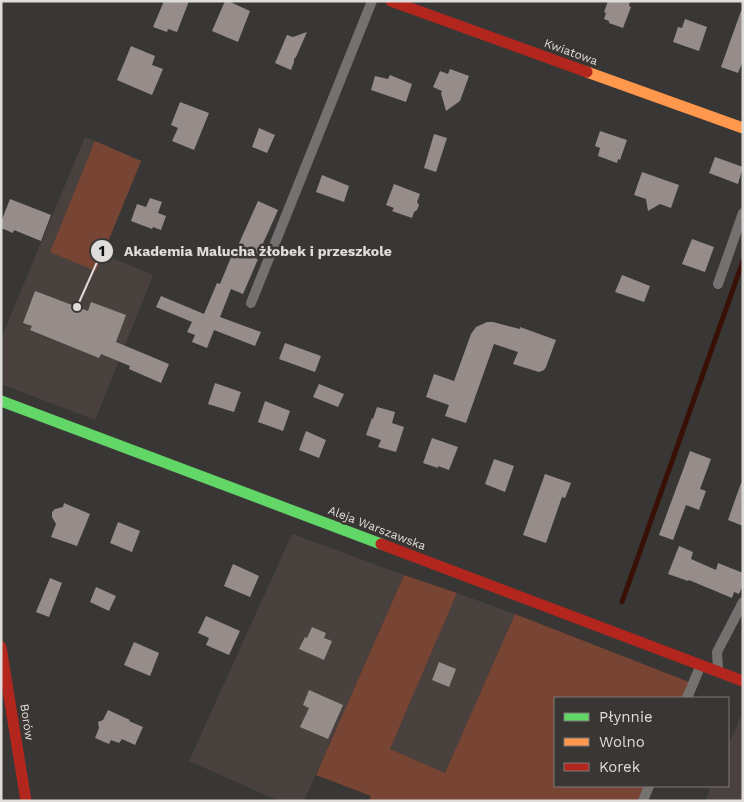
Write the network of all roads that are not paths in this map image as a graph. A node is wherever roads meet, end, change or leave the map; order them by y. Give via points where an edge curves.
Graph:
1 (372, 1) edge
2 (391, 1) edge
3 (743, 128) edge
4 (743, 213) edge
5 (718, 284) dead end
6 (251, 303) dead end
7 (1, 401) edge
8 (743, 602) edge
9 (1, 647) edge
10 (700, 665) junction
11 (718, 671) junction
12 (739, 676) edge
13 (4, 686) edge
14 (686, 697) edge
15 (649, 787) edge
16 (26, 801) edge
17 (643, 801) edge

1 - 6 lane
2 - 3 street, Kwiatowa
4 - 5 lane
7 - 10 street, Aleja Warszawska
8 - 11 lane via 717,652
9 - 13 street, Borów
10 - 11 street, Aleja Warszawska
10 - 14 lane
11 - 12 street, Aleja Warszawska
13 - 16 street, Borów
15 - 17 lane

